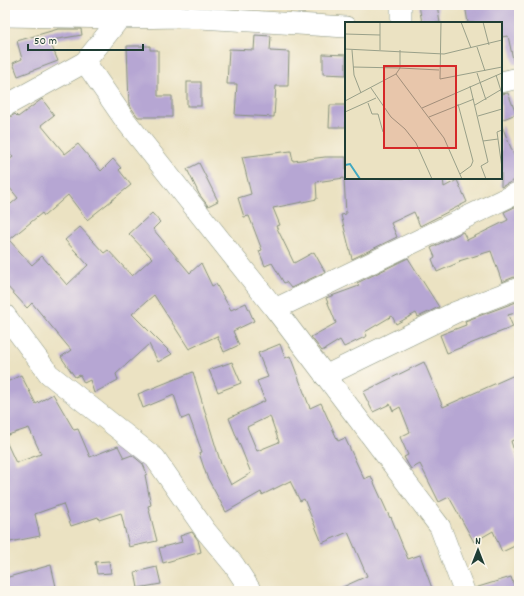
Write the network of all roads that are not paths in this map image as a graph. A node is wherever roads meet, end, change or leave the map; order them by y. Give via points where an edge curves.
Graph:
1 (401, 5) edge
2 (120, 11) edge
3 (5, 16) edge
4 (401, 22) edge
5 (345, 27) edge
6 (85, 62) junction
7 (519, 78) edge
8 (502, 82) edge
9 (5, 106) edge
10 (519, 192) edge
11 (519, 288) edge
12 (275, 309) junction
13 (5, 315) edge
14 (325, 376) junction
15 (251, 591) edge
16 (464, 591) edge

1 - 4 street
2 - 3 street
2 - 5 street
2 - 6 street
6 - 9 street
6 - 12 street via 125,120
7 - 8 street
10 - 12 street
11 - 14 street via 456,312
12 - 14 street
13 - 15 street via 49,374 155,458
14 - 16 street via 440,527

